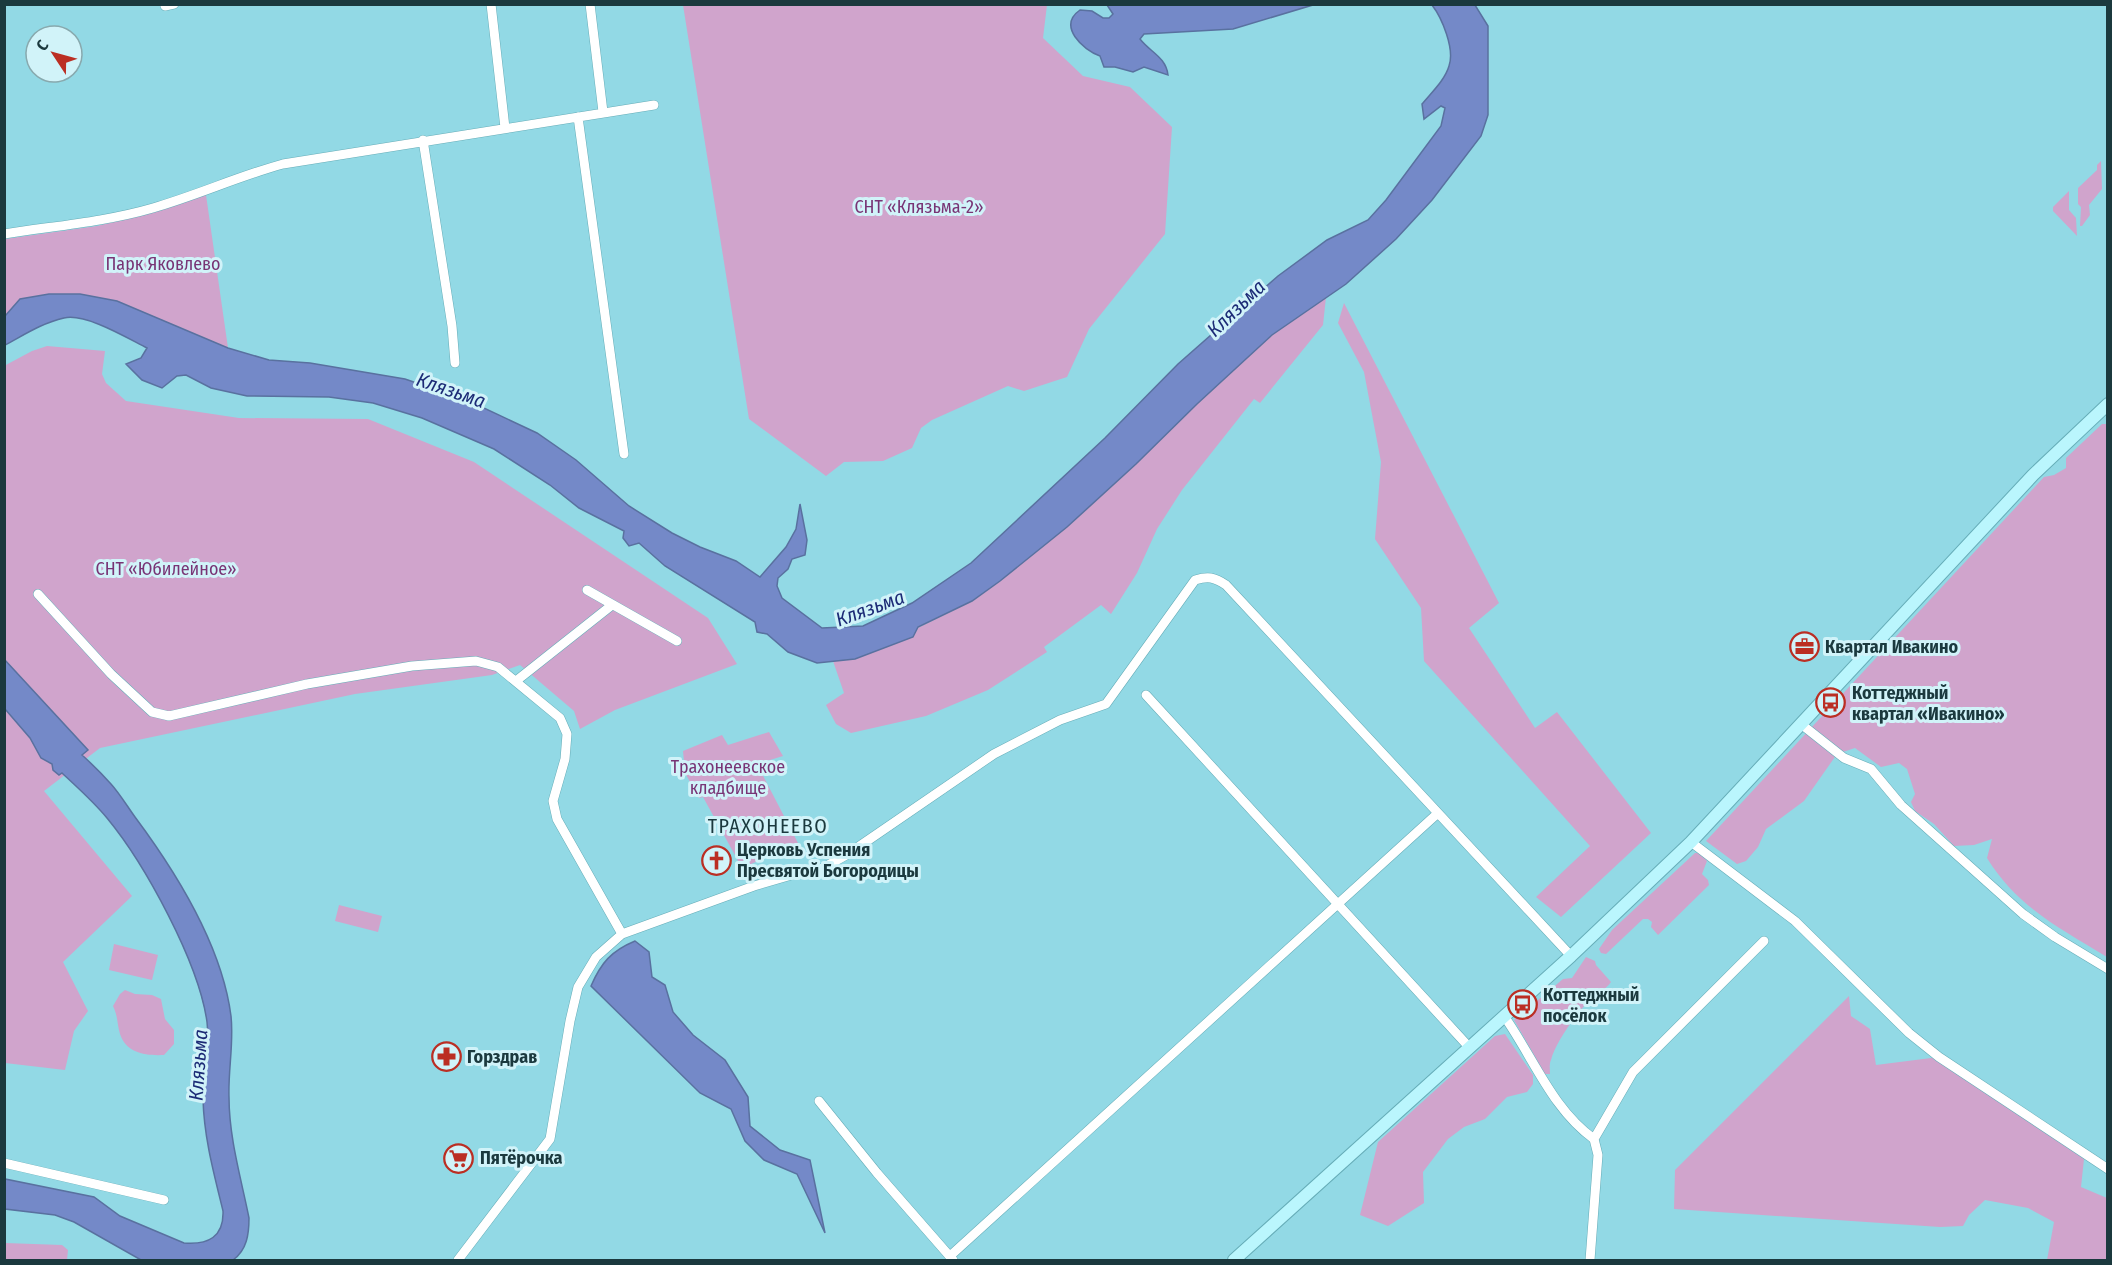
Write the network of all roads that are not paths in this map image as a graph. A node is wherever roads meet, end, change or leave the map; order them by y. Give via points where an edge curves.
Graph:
1 (491, 4) edge
2 (590, 4) edge
3 (654, 105) dead end
4 (603, 112) junction
5 (578, 117) junction
6 (505, 128) junction
7 (423, 140) junction
8 (4, 234) edge
9 (455, 363) dead end
10 (2108, 404) edge
11 (624, 454) dead end
12 (587, 590) dead end
13 (38, 594) dead end
14 (612, 605) junction
15 (677, 641) dead end
16 (516, 681) junction
17 (1146, 695) dead end
18 (1801, 724) junction
19 (1438, 813) junction
20 (1691, 842) junction
21 (1338, 905) junction
22 (622, 934) junction
23 (1764, 941) dead end
24 (1570, 956) junction
25 (2108, 969) edge
26 (1504, 1017) junction
27 (1470, 1047) junction
28 (819, 1101) dead end
29 (1594, 1139) junction
30 (4, 1163) edge
31 (2108, 1169) edge
32 (164, 1200) dead end
33 (951, 1258) edge
34 (458, 1260) edge
35 (1234, 1260) edge
36 (1590, 1260) edge

1 - 6 street
2 - 4 street
3 - 4 street
4 - 5 street
5 - 6 street
5 - 11 street
6 - 7 street
7 - 8 street via 283,164 152,208
7 - 9 street
10 - 18 main road via 2033,476
12 - 14 street
13 - 16 street via 111,674 152,712 169,716 307,684 412,666 476,661 498,667
14 - 15 street
14 - 16 street
16 - 22 street via 560,718 567,734 565,759 553,801 557,819
17 - 21 street
18 - 20 main road
18 - 25 street via 1844,758 1871,769 1901,805 2023,914
19 - 21 street
19 - 22 street via 1226,585 1208,576 1195,580 1106,704 1060,720 994,754 814,873 795,874 754,886
19 - 24 street
20 - 24 main road
20 - 31 street via 1795,921 1909,1033 1939,1057
21 - 27 street
21 - 33 street
22 - 34 street via 596,957 578,987 550,1139
23 - 29 street via 1633,1072
24 - 26 main road
26 - 27 main road
26 - 29 street via 1560,1106
27 - 35 main road
28 - 33 street
29 - 36 street via 1598,1155
30 - 32 street

